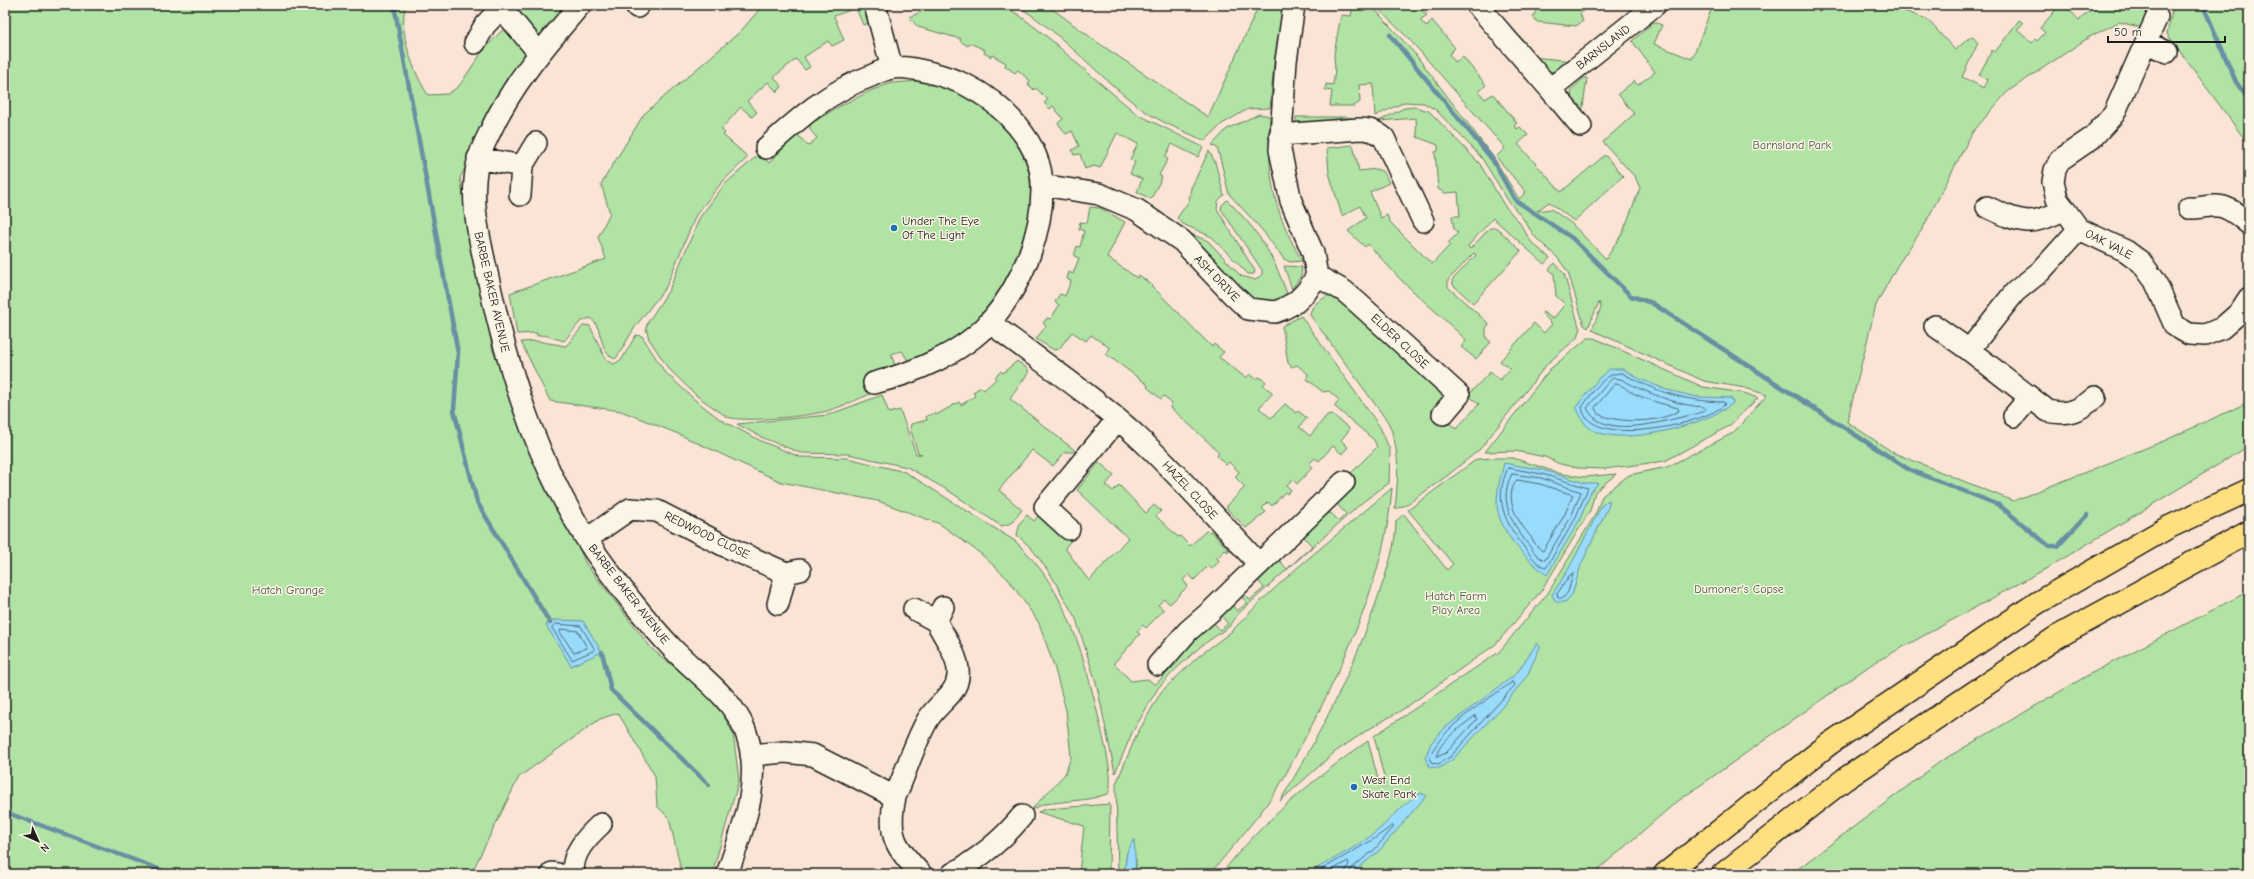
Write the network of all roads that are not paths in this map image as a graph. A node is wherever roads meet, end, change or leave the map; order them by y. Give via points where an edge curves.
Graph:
1 (580, 5) edge
2 (875, 5) edge
3 (1294, 5) edge
4 (1477, 5) edge
5 (1656, 5) edge
6 (500, 7) edge
7 (2157, 17) dead end
8 (475, 43) dead end
9 (2147, 43) junction
10 (2167, 52) dead end
11 (539, 53) junction
12 (892, 68) junction
13 (1550, 88) junction
14 (1580, 126) dead end
15 (1280, 135) junction
16 (536, 143) dead end
17 (766, 148) dead end
18 (478, 158) junction
19 (522, 166) junction
20 (1042, 185) junction
21 (520, 195) dead end
22 (1987, 206) dead end
23 (2189, 208) dead end
24 (2064, 209) junction
25 (1423, 221) dead end
26 (2249, 224) edge
27 (2079, 229) junction
28 (1317, 276) junction
29 (2249, 298) edge
30 (989, 322) junction
31 (1935, 326) dead end
32 (1969, 350) junction
33 (874, 383) dead end
34 (2030, 397) junction
35 (2095, 397) dead end
36 (1443, 414) dead end
37 (2014, 416) dead end
38 (1117, 420) junction
39 (1344, 482) dead end
40 (2249, 490) edge
41 (1069, 529) dead end
42 (2249, 532) edge
43 (587, 540) junction
44 (1259, 564) junction
45 (778, 604) dead end
46 (914, 610) dead end
47 (1158, 665) dead end
48 (751, 755) junction
49 (895, 797) junction
50 (601, 824) dead end
51 (1019, 830) dead end
52 (574, 874) edge
53 (727, 874) edge
54 (922, 874) edge
55 (952, 874) edge
56 (1665, 874) edge
57 (1723, 874) edge

1 - 11 street, BARBE BAKER AVENUE
2 - 12 street
3 - 15 street
4 - 13 street
5 - 13 street, BARNSLAND
6 - 8 street via 485,25
6 - 11 street
7 - 9 street, OAK VALE
9 - 10 street
9 - 24 street, OAK VALE via 2114,114 2092,138 2062,157 2055,170 2053,182 2056,199
11 - 18 street, BARBE BAKER AVENUE via 499,112
12 - 17 street via 849,84 821,101
12 - 20 street via 930,71 954,79 979,92 1002,109 1023,132 1029,143 1038,164
13 - 14 street
15 - 25 street via 1370,129 1377,132 1384,138
15 - 28 street via 1282,166 1291,201 1313,253
16 - 19 street
18 - 19 street
18 - 43 street, BARBE BAKER AVENUE via 473,189 477,225 500,335 530,424 552,478
19 - 21 street
20 - 28 street, ASH DRIVE via 1092,193 1137,210 1182,241 1248,309 1275,312 1283,309 1296,302
20 - 30 street via 1039,217 1028,258 1009,296
22 - 24 street via 2013,219 2036,222
23 - 26 street via 2226,207
24 - 27 street, OAK VALE
27 - 29 street, OAK VALE via 2126,251 2141,262 2155,281 2175,326 2189,334 2205,335 2222,328
27 - 32 street, OAK VALE via 2041,271 2015,292
28 - 36 street, ELDER CLOSE via 1344,291 1459,395
30 - 33 street via 953,351
30 - 38 street, HAZEL CLOSE
31 - 32 street
32 - 34 street
34 - 35 street via 2048,411 2058,413 2077,411
34 - 37 street
38 - 41 street via 1044,507
38 - 44 street, HAZEL CLOSE via 1169,467
39 - 44 street
40 - 56 highway via 2167,528 2037,603 1829,744
42 - 57 highway via 2057,637 1845,779
43 - 45 street, REDWOOD CLOSE via 630,509 658,511 725,546 793,571
43 - 48 street, BARBE BAKER AVENUE via 607,569 672,648 729,704 745,730
44 - 47 street via 1188,631
46 - 49 street via 940,614 956,658 957,682 950,695 926,722
48 - 49 street via 785,752 813,755
48 - 53 street, BARBE BAKER AVENUE via 754,782 741,835
49 - 54 street via 891,817 893,837 898,848
50 - 52 street via 580,848 575,858
51 - 55 street via 974,862

